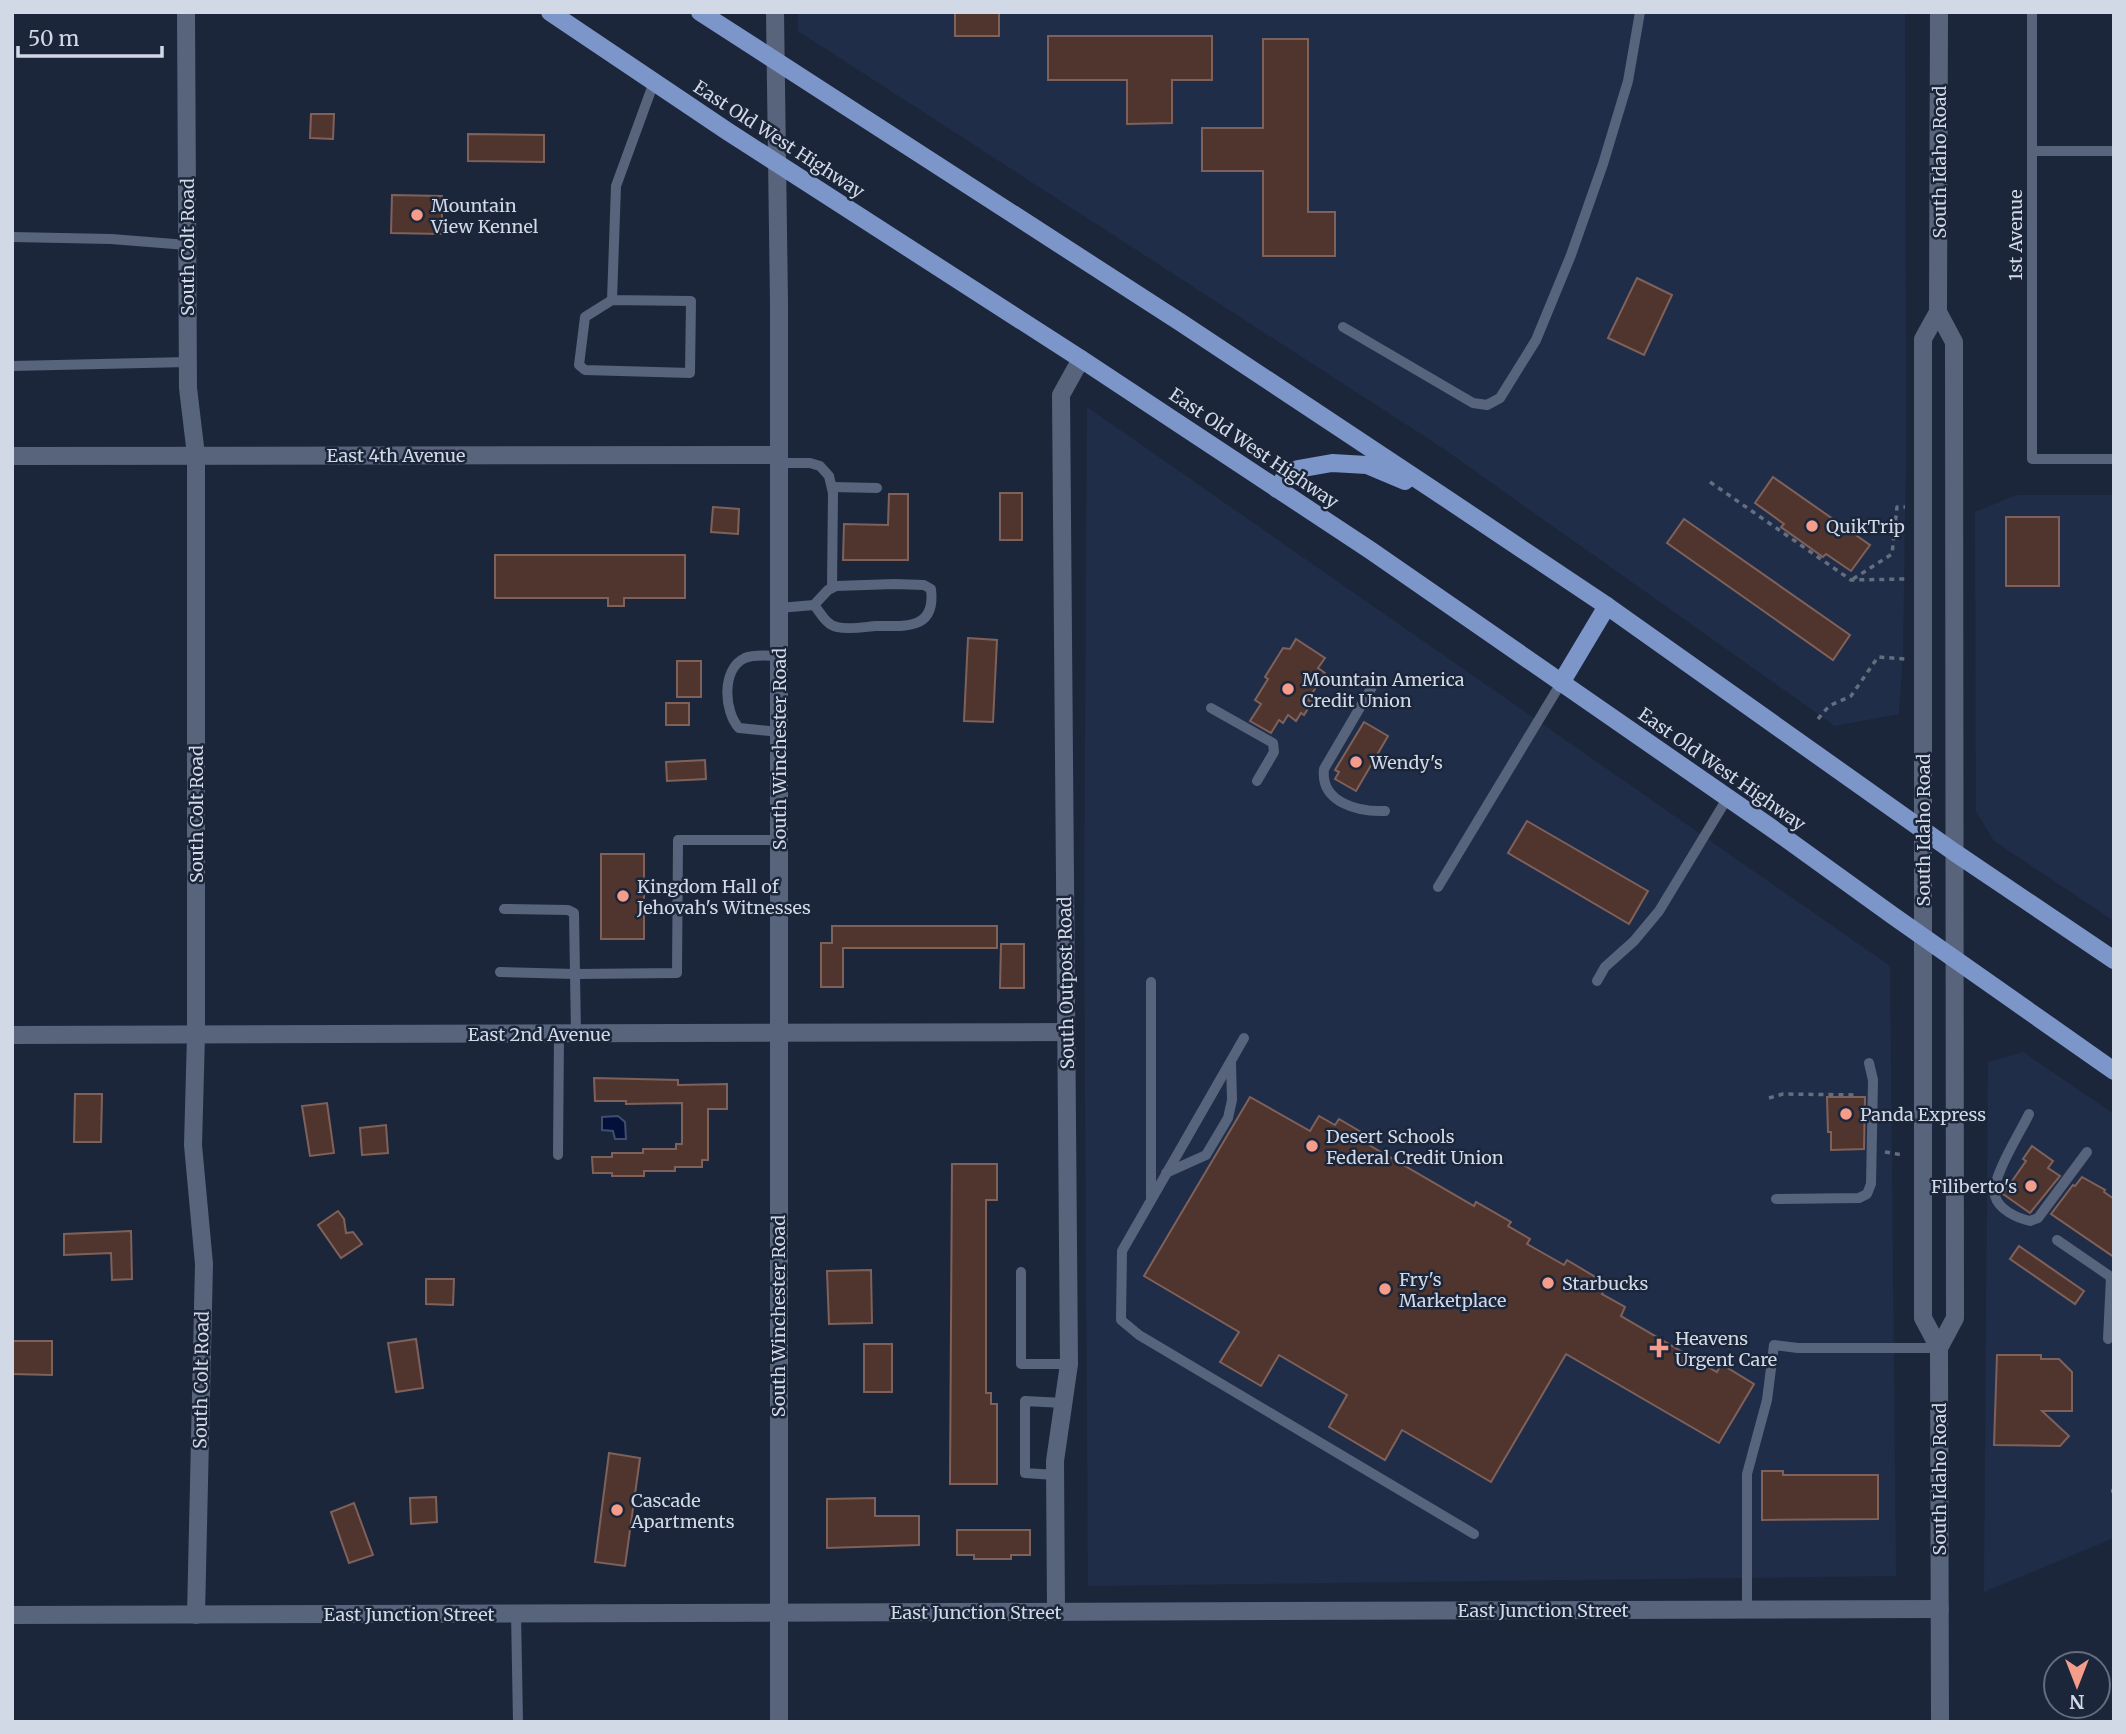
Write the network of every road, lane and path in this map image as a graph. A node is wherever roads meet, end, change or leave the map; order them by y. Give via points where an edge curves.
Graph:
1 (186, 12) edge
2 (550, 12) edge
3 (700, 12) edge
4 (775, 12) edge
5 (1640, 12) edge
6 (1939, 12) edge
7 (2032, 12) edge
8 (775, 61) junction
9 (654, 82) junction
10 (2032, 151) junction
11 (2114, 151) edge
12 (776, 163) junction
13 (12, 237) edge
14 (187, 245) junction
15 (612, 300) junction
16 (1938, 312) junction
17 (1343, 327) dead end
18 (1081, 359) junction
19 (188, 362) junction
20 (12, 366) edge
21 (196, 455) junction
22 (12, 456) edge
23 (779, 459) junction
24 (2114, 459) edge
25 (1710, 482) dead end
26 (832, 487) junction
27 (877, 488) dead end
28 (1277, 489) junction
29 (1444, 497) junction
30 (1907, 507) dead end
31 (1908, 579) dead end
32 (1851, 580) junction
33 (832, 588) junction
34 (814, 605) junction
35 (1607, 606) junction
36 (779, 608) junction
37 (779, 656) junction
38 (1905, 659) dead end
39 (1562, 684) junction
40 (1372, 687) dead end
41 (1212, 708) dead end
42 (1818, 719) dead end
43 (779, 732) junction
44 (1256, 781) dead end
45 (1728, 797) junction
46 (1385, 811) dead end
47 (1923, 830) junction
48 (778, 840) junction
49 (1954, 852) junction
50 (1438, 887) dead end
51 (504, 909) dead end
52 (1923, 937) junction
53 (1954, 959) junction
54 (2114, 960) edge
55 (500, 972) dead end
56 (575, 974) junction
57 (1597, 981) dead end
58 (1151, 982) dead end
59 (1066, 1032) junction
60 (778, 1033) junction
61 (568, 1034) junction
62 (12, 1035) edge
63 (196, 1035) junction
64 (1244, 1038) dead end
65 (1231, 1060) junction
66 (1869, 1063) dead end
67 (2114, 1071) edge
68 (1873, 1095) junction
69 (1769, 1098) dead end
70 (2029, 1114) dead end
71 (1885, 1141) dead end
72 (2087, 1152) dead end
73 (558, 1156) dead end
74 (1903, 1156) dead end
75 (1166, 1173) junction
76 (1776, 1199) dead end
77 (1151, 1200) junction
78 (2057, 1240) dead end
79 (1021, 1272) dead end
80 (2113, 1278) edge
81 (2108, 1339) dead end
82 (1939, 1348) junction
83 (1069, 1364) junction
84 (1064, 1403) junction
85 (1055, 1475) junction
86 (1474, 1534) dead end
87 (1940, 1609) junction
88 (1747, 1610) junction
89 (1056, 1612) junction
90 (779, 1613) junction
91 (516, 1614) junction
92 (12, 1615) edge
93 (196, 1615) junction
94 (518, 1722) edge
95 (779, 1722) edge
96 (1940, 1722) edge

1 - 14 street, South Colt Road
2 - 9 main road, East Old West Highway
3 - 8 main road
4 - 8 street, South Winchester Road
5 - 17 lane via 1628,81 1571,255 1536,340 1500,398 1487,405 1473,403
6 - 16 street, South Idaho Road
7 - 10 lane, 1st Avenue
8 - 12 street, South Winchester Road
8 - 29 main road
9 - 12 main road, East Old West Highway
9 - 15 lane via 616,186
10 - 11 lane
10 - 24 lane, 1st Avenue via 2032,459
12 - 18 main road, East Old West Highway
12 - 23 street, South Winchester Road
13 - 14 lane
14 - 19 street, South Colt Road
15 - 15 lane via 691,301 690,373 585,370 579,365 585,317
16 - 47 street, South Idaho Road via 1923,340
16 - 49 street, South Idaho Road via 1954,342
18 - 28 main road, East Old West Highway
18 - 59 street, South Outpost Road via 1061,395
19 - 20 lane
19 - 21 street, South Colt Road
21 - 22 street, East 4th Avenue
21 - 23 street, East 4th Avenue
21 - 63 street, South Colt Road
23 - 26 lane via 820,466
23 - 36 street, South Winchester Road
25 - 32 path
26 - 27 lane
26 - 33 lane
28 - 29 main road via 1286,475 1298,469 1349,463 1367,465
28 - 39 main road, East Old West Highway
29 - 35 main road
30 - 32 path via 1897,508 1892,554
31 - 32 path
33 - 34 lane
33 - 34 lane via 924,585 930,589 931,610 909,626 838,628
34 - 36 lane
35 - 39 main road
35 - 47 main road
36 - 37 street, South Winchester Road
37 - 43 street, South Winchester Road
37 - 43 lane via 744,658 734,666 728,691 732,721 739,728
38 - 42 path via 1878,657 1851,696 1829,706
39 - 45 main road, East Old West Highway
39 - 50 lane
40 - 46 lane via 1323,778 1331,796 1357,810
41 - 44 lane via 1273,743 1274,752
43 - 48 street, South Winchester Road
45 - 52 main road, East Old West Highway
45 - 57 lane via 1659,911
47 - 49 main road
47 - 52 street, South Idaho Road
48 - 56 lane via 678,840 677,973
48 - 60 street, South Winchester Road
49 - 53 street, South Idaho Road
49 - 54 main road
51 - 56 lane via 574,913
52 - 53 main road, East Old West Highway
52 - 82 street, South Idaho Road via 1923,1318
53 - 67 main road, East Old West Highway
53 - 82 street, South Idaho Road via 1955,1318
55 - 56 lane
56 - 61 lane
58 - 77 lane
59 - 60 street, East 2nd Avenue
59 - 83 street, South Outpost Road
60 - 61 street, East 2nd Avenue
60 - 90 street, South Winchester Road
61 - 63 street, East 2nd Avenue
61 - 73 lane
62 - 63 street, East 2nd Avenue
63 - 93 street, South Colt Road via 193,1145 204,1264
64 - 65 lane
65 - 75 lane
65 - 75 lane via 1228,1118 1206,1155
66 - 68 lane
68 - 69 path via 1783,1094
68 - 76 lane via 1867,1194 1858,1198
70 - 72 lane via 1998,1177 1994,1191 2002,1207 2030,1222 2038,1218
71 - 74 path via 1885,1153
75 - 77 lane
77 - 86 lane via 1122,1251 1121,1320
78 - 80 lane
79 - 83 lane via 1021,1364
80 - 81 lane
82 - 87 street, South Idaho Road
82 - 88 lane via 1774,1345 1767,1400 1747,1474
83 - 84 street, South Outpost Road
84 - 85 street, South Outpost Road
84 - 85 lane via 1025,1401 1025,1473
85 - 89 street, South Outpost Road
87 - 88 street, East Junction Street
87 - 96 street, South Idaho Road
88 - 89 street, East Junction Street
89 - 90 street, East Junction Street
90 - 91 street, East Junction Street
90 - 95 street, South Winchester Road
91 - 93 street, East Junction Street
91 - 94 lane
92 - 93 street, East Junction Street

